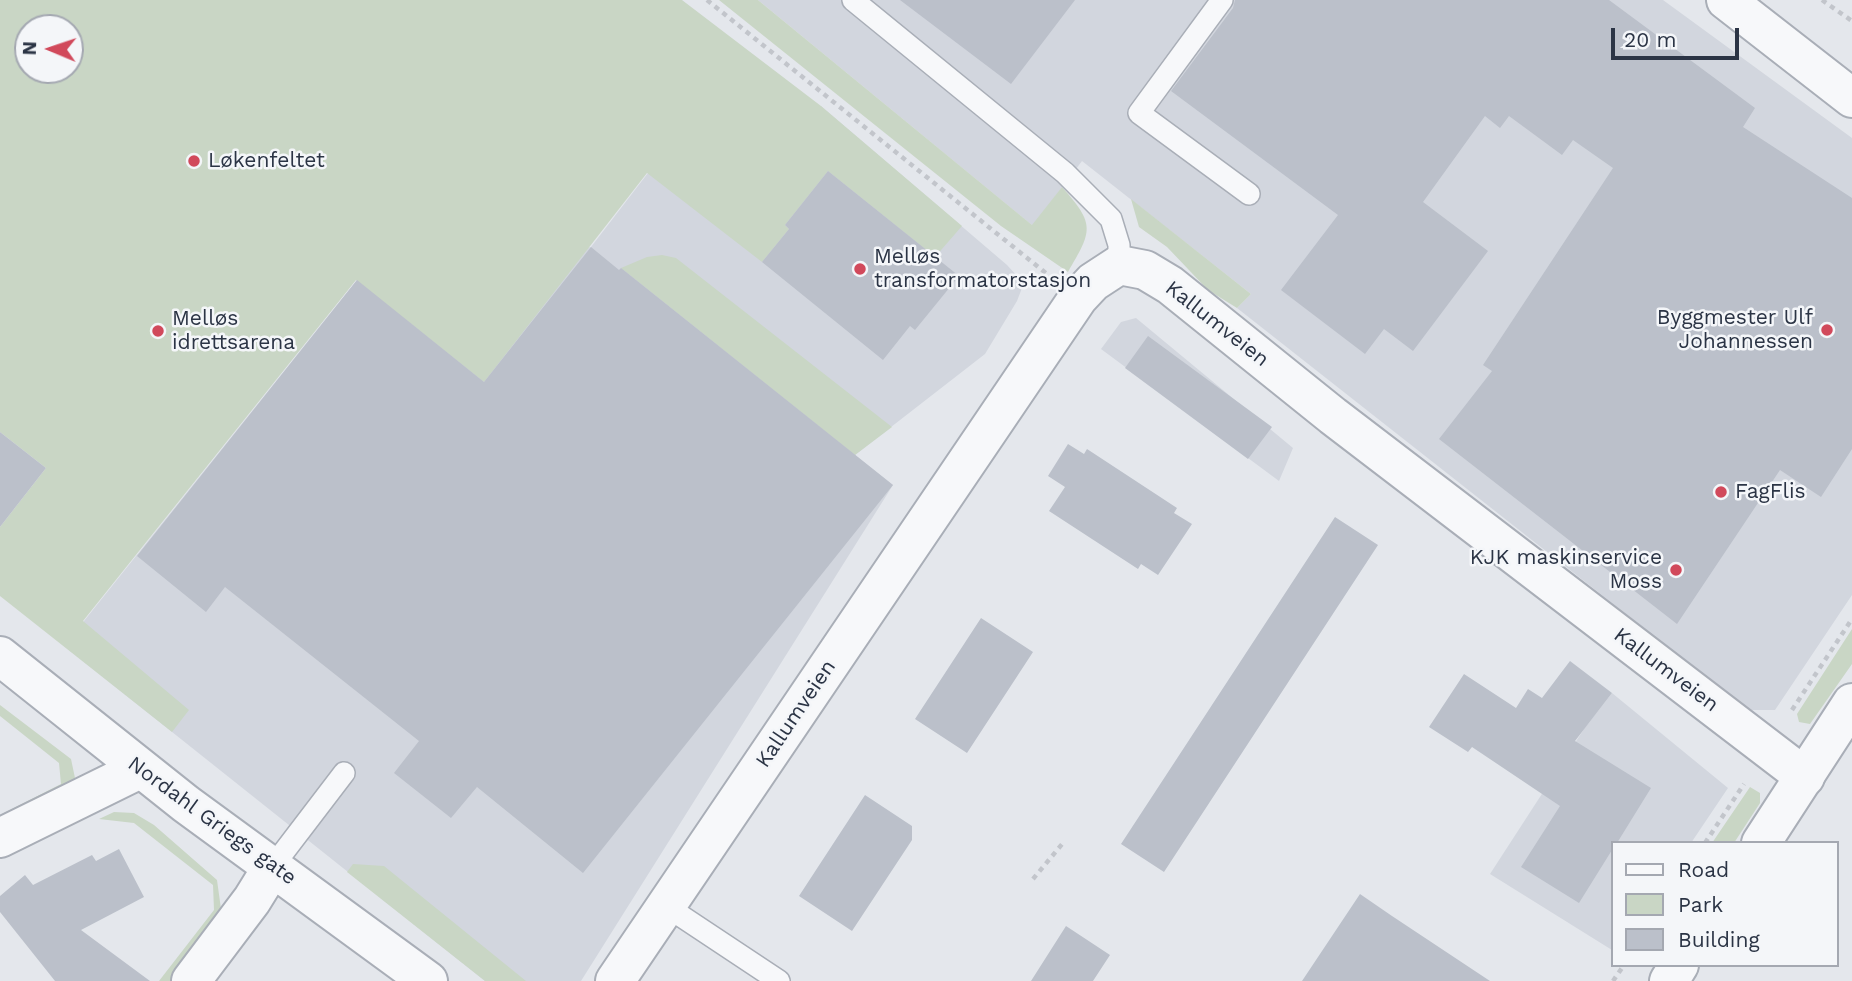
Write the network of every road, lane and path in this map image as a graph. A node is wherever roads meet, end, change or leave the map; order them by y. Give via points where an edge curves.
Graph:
1 (707, 0) edge
2 (853, 0) edge
3 (1222, 0) edge
4 (1726, 0) edge
5 (1822, 0) edge
6 (1852, 21) edge
7 (1852, 98) edge
8 (1249, 194) dead end
9 (1119, 265) junction
10 (1051, 277) dead end
11 (1852, 619) edge
12 (0, 656) edge
13 (1852, 703) edge
14 (1792, 710) dead end
15 (141, 769) junction
16 (344, 773) dead end
17 (1805, 777) junction
18 (1744, 784) dead end
19 (0, 838) edge
20 (1706, 841) edge
21 (1762, 841) edge
22 (1063, 843) dead end
23 (273, 866) junction
24 (1033, 879) dead end
25 (666, 906) junction
26 (191, 981) edge
27 (428, 981) edge
28 (615, 981) edge
29 (779, 981) edge

1 - 10 path
2 - 9 lane via 1065,173 1111,219
3 - 8 lane via 1139,113
4 - 7 street
5 - 6 path
9 - 17 street, Kallumveien via 1144,270 1170,285 1333,416
9 - 25 street, Kallumveien via 1078,298
11 - 14 path
12 - 15 street, Nordahl Griegs gate
13 - 17 street
15 - 19 street
15 - 23 street, Nordahl Griegs gate
16 - 23 lane
17 - 21 street
18 - 20 path
22 - 24 path
23 - 26 street
23 - 27 street, Nordahl Griegs gate
25 - 28 street, Kallumveien
25 - 29 lane

